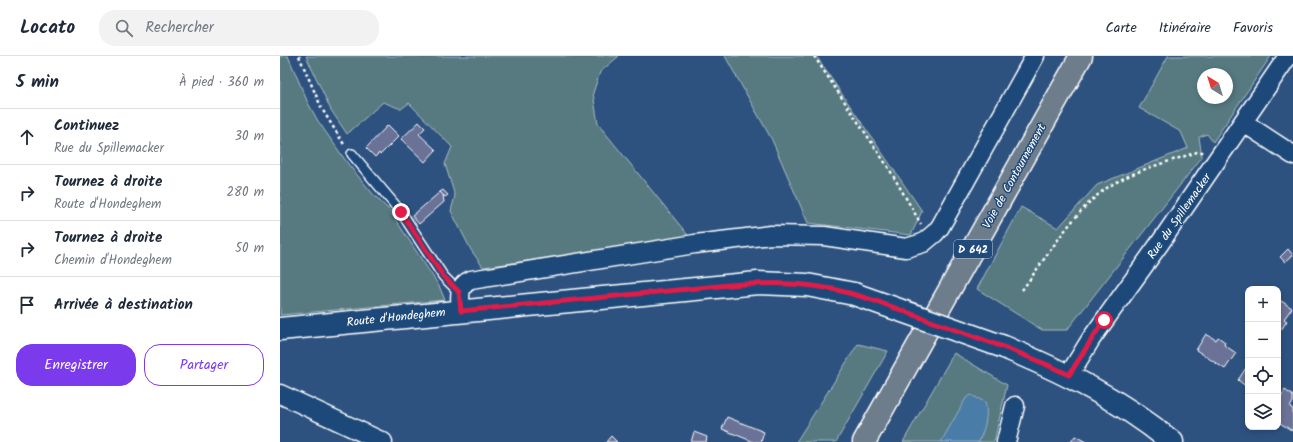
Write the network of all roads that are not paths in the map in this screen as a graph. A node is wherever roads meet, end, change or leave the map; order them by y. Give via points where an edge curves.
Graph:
1 (1035, 56) edge
2 (1081, 56) edge
3 (1288, 56) edge
4 (1244, 123) junction
5 (352, 154) road end
6 (1293, 155) edge
7 (460, 301) junction
8 (280, 329) edge
9 (1069, 375) junction
10 (280, 394) edge
11 (1015, 406) dead end
12 (383, 442) edge
13 (864, 442) edge
14 (1006, 442) edge
15 (1172, 442) edge

1 - 7 street via 940,227 923,243 906,248 810,235 756,236 470,280 463,284
2 - 13 highway, Voie de Contournement / D 642
3 - 4 street, Rue du Spillemacker
4 - 6 street
4 - 9 street, Rue du Spillemacker via 1091,339
5 - 7 lane via 401,212
7 - 8 street, Route d'Hondeghem
7 - 9 street, Route d'Hondeghem, bridge via 758,283 801,284 854,294 1004,347
9 - 15 street, Route d'Hondeghem via 1126,408
10 - 12 street
11 - 14 street

